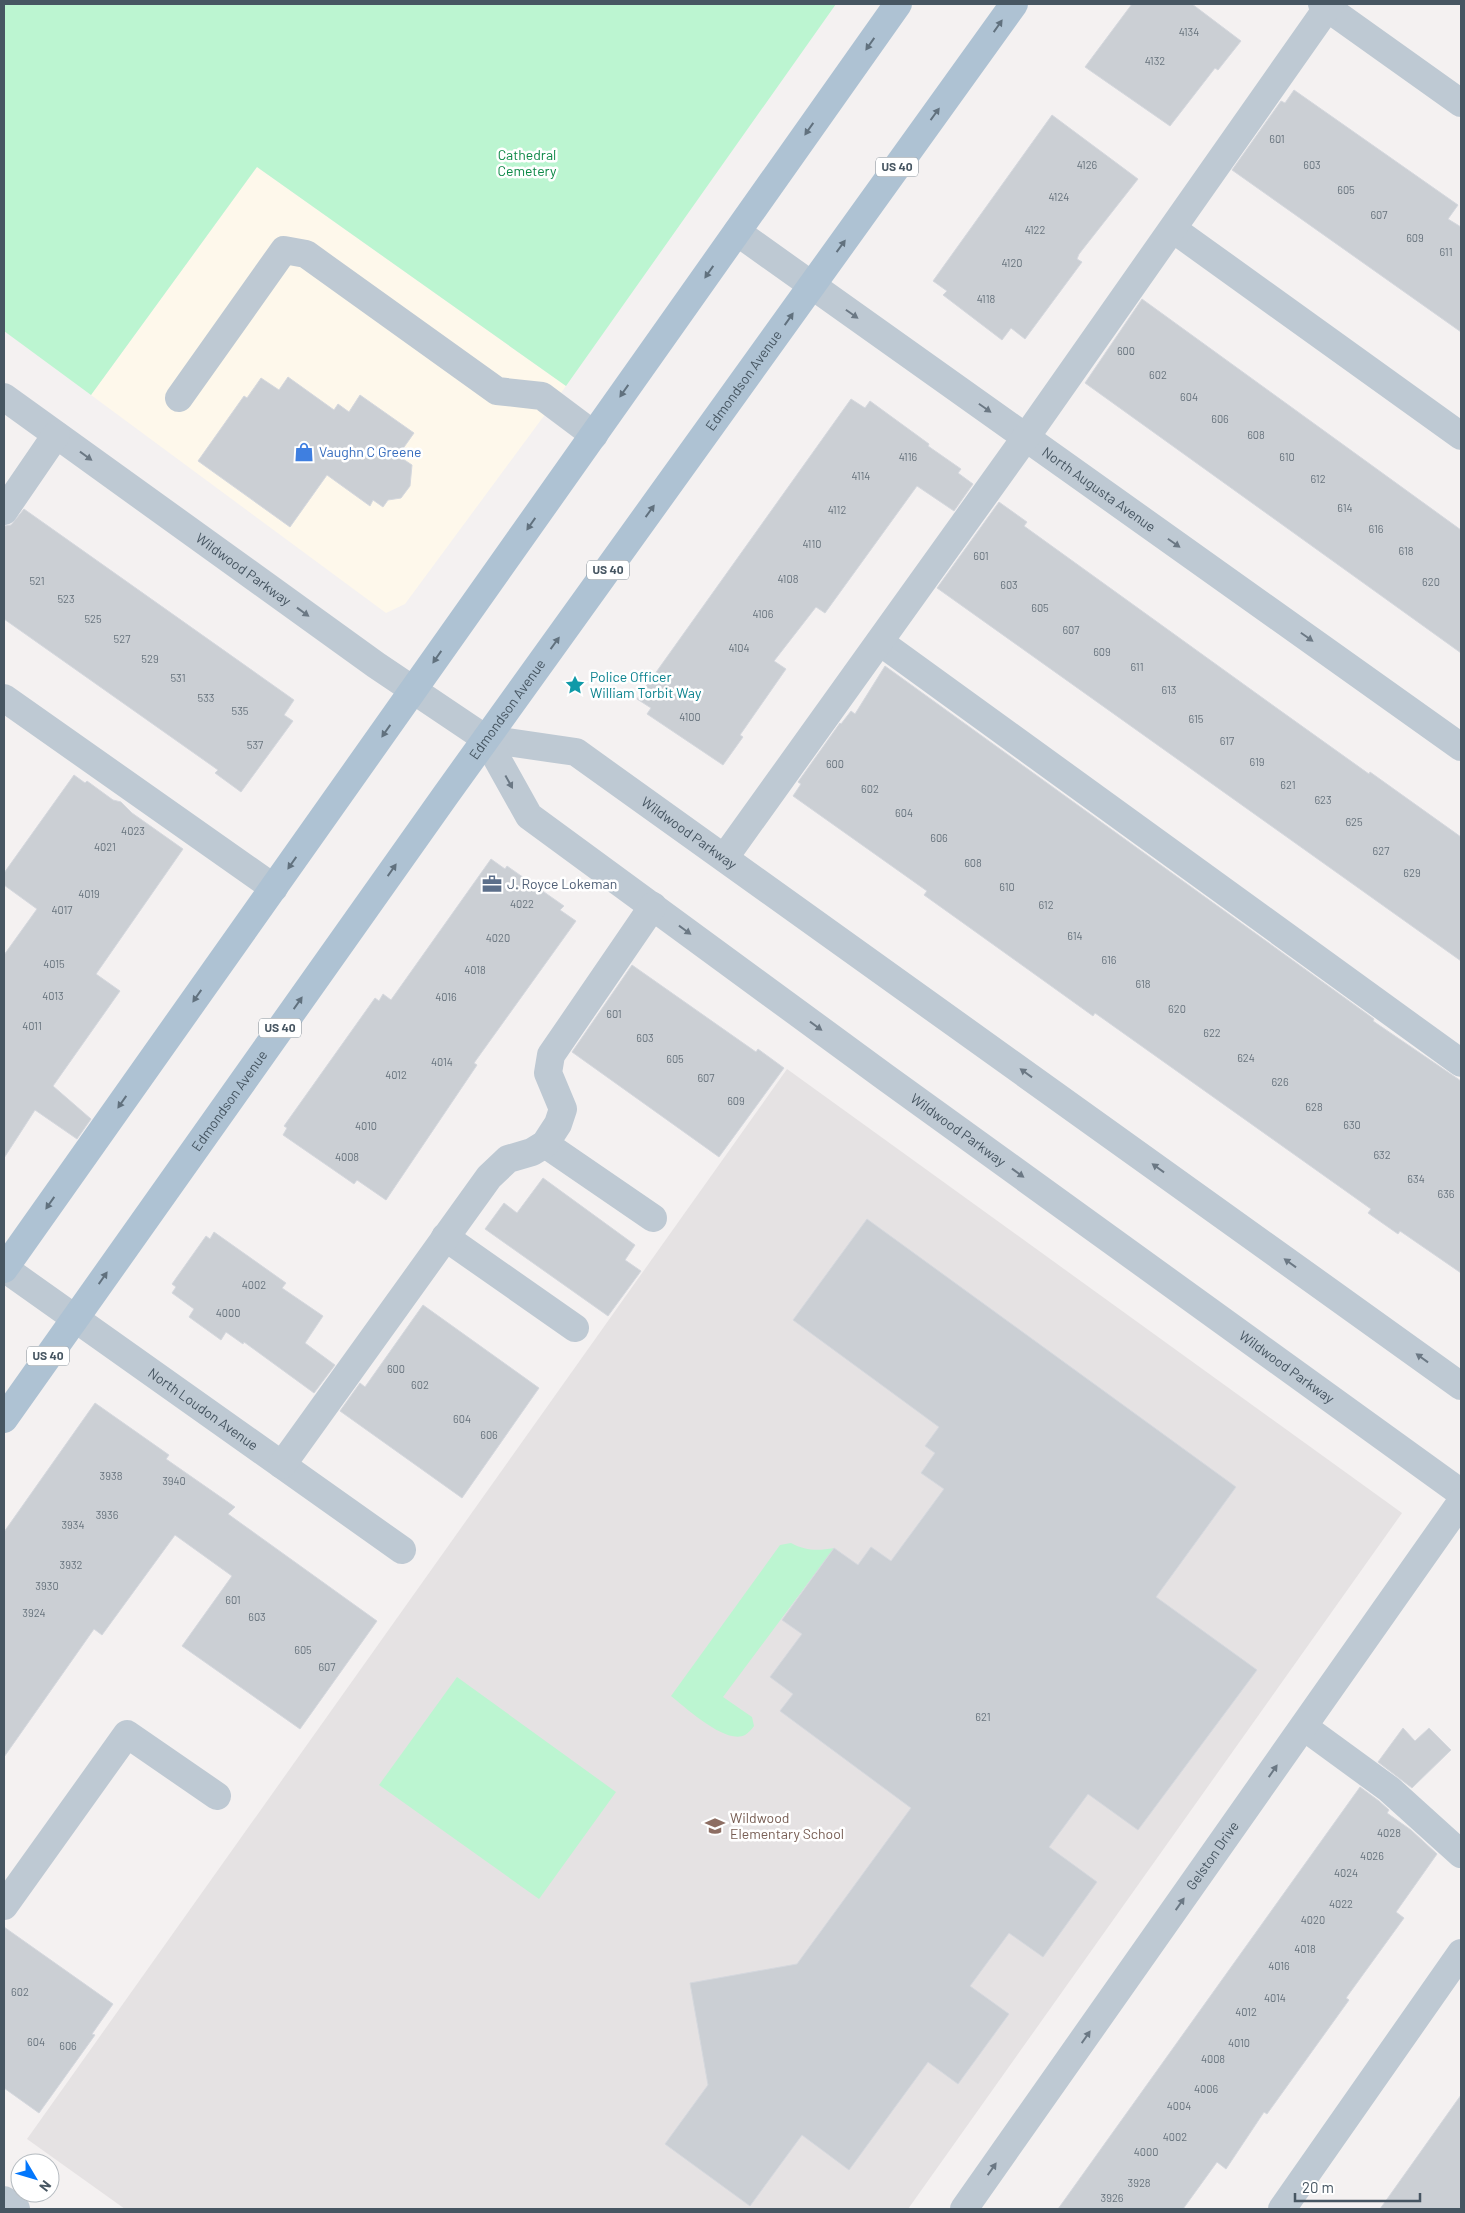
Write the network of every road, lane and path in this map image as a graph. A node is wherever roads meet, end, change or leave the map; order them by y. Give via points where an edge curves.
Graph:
1 (898, 4) edge
2 (1014, 4) edge
3 (1327, 5) edge
4 (1461, 103) edge
5 (1173, 229) junction
6 (736, 232) junction
7 (812, 286) junction
8 (4, 397) edge
9 (179, 398) dead end
10 (56, 435) junction
11 (594, 435) junction
12 (1461, 436) edge
13 (1026, 437) junction
14 (4, 511) edge
15 (880, 642) junction
16 (413, 691) junction
17 (4, 698) edge
18 (486, 739) junction
19 (1461, 747) edge
20 (725, 857) junction
21 (274, 888) junction
22 (653, 906) junction
23 (1461, 1063) edge
24 (545, 1144) junction
25 (652, 1218) dead end
26 (445, 1237) junction
27 (4, 1268) edge
28 (75, 1318) junction
29 (575, 1328) dead end
30 (1461, 1386) edge
31 (4, 1419) edge
32 (282, 1465) junction
33 (1461, 1493) edge
34 (1461, 1502) edge
35 (402, 1550) dead end
36 (1304, 1727) junction
37 (217, 1796) dead end
38 (1461, 1854) edge
39 (4, 1906) edge
40 (1461, 1953) edge
41 (4, 2200) edge
42 (16, 2209) edge
43 (964, 2209) edge
44 (1282, 2209) edge

1 -> 6 main road
7 -> 2 main road, Edmondson Avenue / US 40
3 - 4 street
3 - 5 street
5 - 12 street
5 - 13 street
6 - 7 street, North Augusta Avenue
6 -> 11 main road
7 -> 13 street, North Augusta Avenue
18 -> 7 main road, Edmondson Avenue / US 40
8 - 10 street, Wildwood Parkway
9 - 11 street via 284,250 306,254 497,391 542,396
10 - 14 street
10 -> 16 street, Wildwood Parkway
11 -> 16 main road
13 - 15 street
13 -> 19 street, North Augusta Avenue
15 - 20 street
15 - 23 street
16 - 18 street, Wildwood Parkway
16 -> 21 main road
17 - 21 street
18 - 20 street, Wildwood Parkway via 576,752
18 -> 22 street, Wildwood Parkway via 529,816
28 -> 18 main road, Edmondson Avenue / US 40
30 -> 20 street, Wildwood Parkway
21 -> 27 main road
22 - 24 street via 551,1055 548,1073 563,1109
22 -> 33 street, Wildwood Parkway
24 - 25 street
24 - 26 street via 532,1152 508,1159 489,1177
26 - 29 street
26 - 32 street
27 - 28 street, North Loudon Avenue
28 - 31 main road, Edmondson Avenue / US 40
28 - 32 street, North Loudon Avenue
32 - 35 street, North Loudon Avenue
34 - 36 street, Gelston Drive
36 - 38 street via 1389,1789
43 -> 36 street, Gelston Drive
37 - 39 street via 127,1734
40 - 44 street
41 - 42 street

